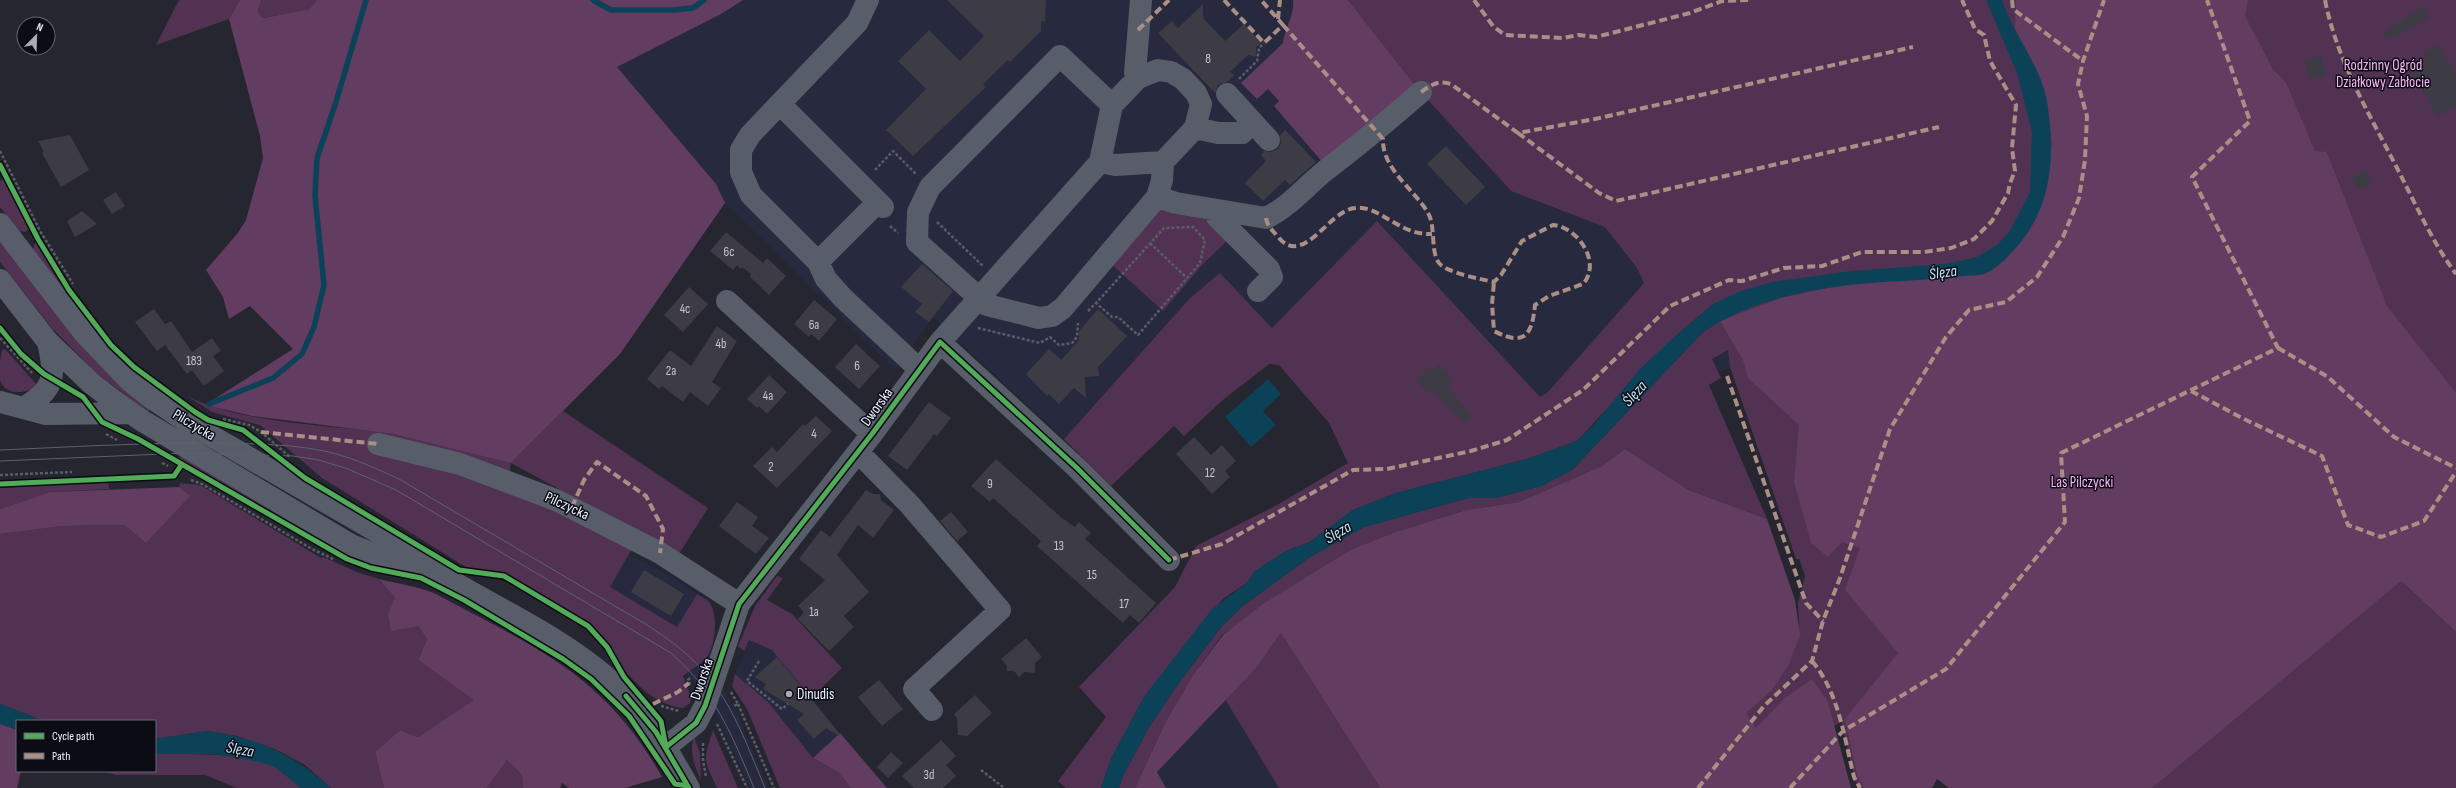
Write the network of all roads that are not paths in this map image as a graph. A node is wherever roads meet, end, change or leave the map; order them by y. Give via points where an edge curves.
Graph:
1 (868, 0) edge
2 (1141, 0) edge
3 (1138, 78) junction
4 (1421, 92) dead end
5 (1227, 94) dead end
6 (780, 104) junction
7 (1112, 105) junction
8 (1252, 122) junction
9 (1195, 128) junction
10 (1269, 140) dead end
11 (1100, 162) junction
12 (1163, 162) junction
13 (1157, 197) junction
14 (1217, 210) junction
15 (0, 224) edge
16 (818, 262) junction
17 (0, 280) edge
18 (1258, 291) dead end
19 (980, 300) junction
20 (727, 301) dead end
21 (48, 342) junction
22 (940, 342) junction
23 (920, 369) junction
24 (0, 402) edge
25 (23, 408) junction
26 (130, 413) junction
27 (872, 434) junction
28 (378, 444) dead end
29 (858, 452) junction
30 (1169, 560) dead end
31 (435, 571) junction
32 (739, 604) junction
33 (932, 710) dead end
34 (666, 747) junction
35 (699, 785) edge

1 - 6 street via 857,22
2 - 3 street via 1135,73
3 - 7 street
3 - 9 street via 1158,70 1171,72 1183,79 1196,93 1201,104
4 - 14 street via 1276,213 1266,218
5 - 8 street
6 - 16 street via 750,135 741,150 741,172 752,196
6 - 16 street via 880,204
7 - 11 street
7 - 19 street via 1060,56 930,188 918,212 916,242
8 - 9 street via 1242,133 1218,133
8 - 10 street
9 - 12 street
11 - 12 street via 1115,165
11 - 19 street, Dworska
12 - 13 street via 1162,180
13 - 14 street
13 - 19 street via 1063,308 1052,316 1039,318 987,305
14 - 18 street via 1217,217 1269,269 1272,276
15 - 31 street, Pilczycka via 85,334 130,381 187,422 402,546
16 - 23 street via 826,278 843,298
17 - 21 street, Pilczycka
19 - 22 street, Dworska
20 - 27 street
21 - 25 street via 53,363 38,400
21 - 26 street, Pilczycka via 91,383
22 - 23 street, Dworska
22 - 30 street via 1077,468
23 - 27 street, Dworska
24 - 25 street
25 - 26 street via 46,414
26 - 31 street, Pilczycka via 351,545 381,557
27 - 29 street, Dworska
28 - 32 street, Pilczycka via 460,464 556,500 660,553
29 - 32 street, Dworska
29 - 33 street via 910,505 1000,610 914,689
31 - 34 street, Pilczycka via 528,624 599,671 626,696
32 - 34 street, Dworska via 705,706 696,723
34 - 35 street, Pilczycka

